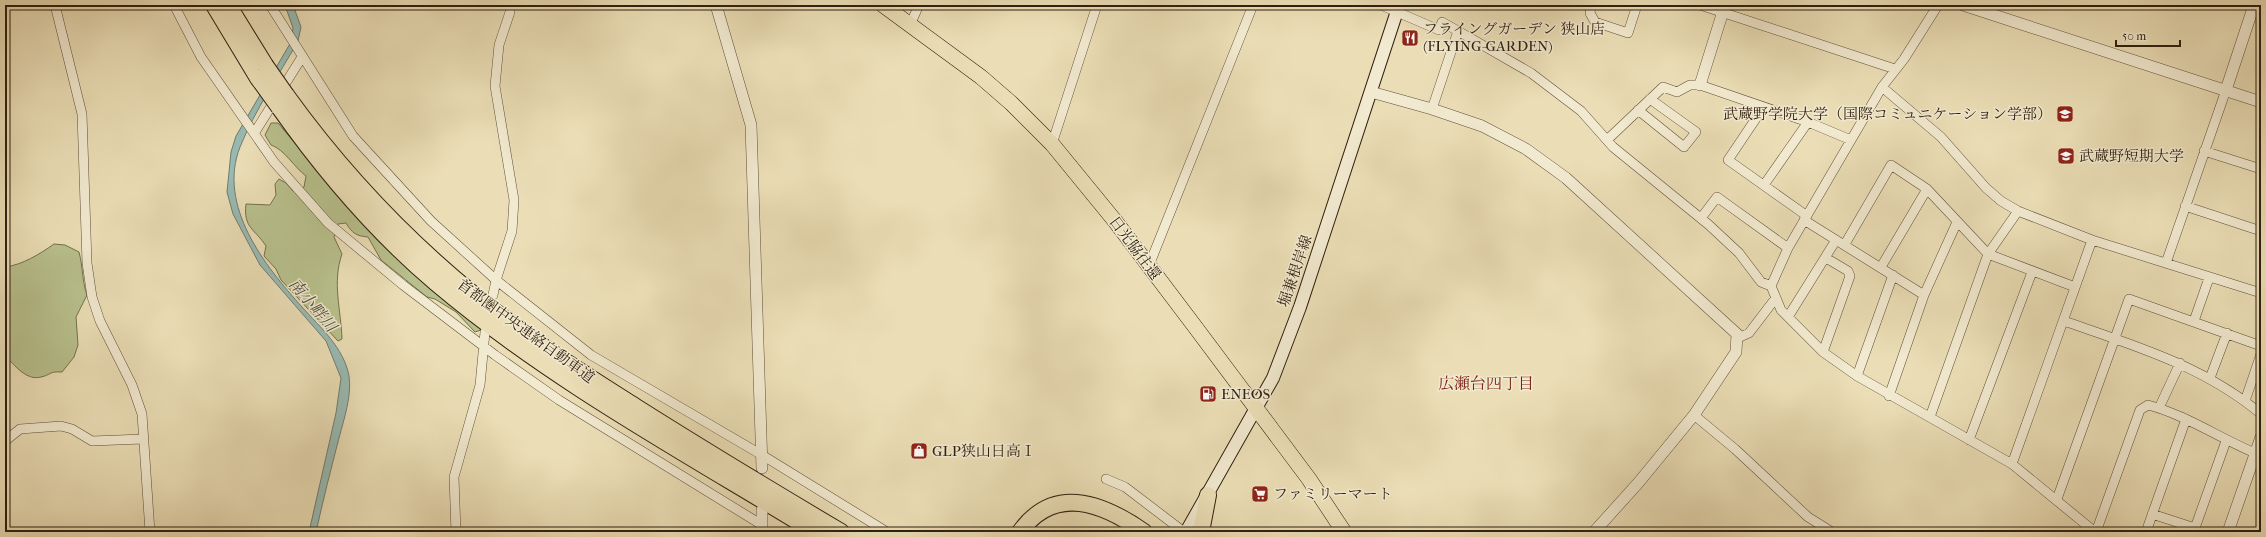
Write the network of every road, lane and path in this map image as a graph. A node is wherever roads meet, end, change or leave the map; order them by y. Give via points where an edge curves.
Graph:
1 (54, 5) edge
2 (174, 5) edge
3 (214, 5) edge
4 (228, 5) edge
5 (270, 5) edge
6 (716, 5) edge
7 (883, 5) edge
8 (919, 5) edge
9 (1097, 5) edge
10 (1253, 5) edge
11 (1381, 5) edge
12 (1591, 5) edge
13 (1638, 5) edge
14 (1700, 5) edge
15 (1938, 5) edge
16 (1963, 5) edge
17 (2254, 5) edge
18 (511, 7) edge
19 (1398, 8) edge
20 (1724, 9) edge
21 (910, 25) junction
22 (1458, 31) junction
23 (302, 57) junction
24 (1895, 69) junction
25 (261, 71) junction
26 (1700, 85) junction
27 (1882, 87) junction
28 (2226, 90) junction
29 (1371, 92) junction
30 (1650, 99) junction
31 (283, 101) junction
32 (2261, 102) edge
33 (1763, 108) junction
34 (1432, 109) junction
35 (1638, 110) junction
36 (1808, 122) junction
37 (255, 132) junction
38 (1607, 140) junction
39 (1851, 140) junction
40 (1052, 144) junction
41 (2204, 151) junction
42 (2261, 169) edge
43 (1764, 185) junction
44 (1927, 189) junction
45 (2185, 206) junction
46 (2018, 211) junction
47 (1701, 218) junction
48 (1806, 218) junction
49 (1957, 222) junction
50 (2261, 232) edge
51 (1836, 240) junction
52 (2092, 240) junction
53 (1845, 244) junction
54 (1788, 248) junction
55 (1988, 254) junction
56 (1826, 258) junction
57 (2166, 263) junction
58 (1881, 267) junction
59 (1148, 268) junction
60 (2032, 272) junction
61 (1893, 275) junction
62 (2209, 278) junction
63 (496, 280) junction
64 (1770, 286) junction
65 (2075, 287) junction
66 (2261, 293) edge
67 (493, 295) dead end
68 (1924, 295) junction
69 (1775, 298) junction
70 (1788, 317) junction
71 (2064, 321) junction
72 (2194, 321) junction
73 (485, 332) dead end
74 (2227, 333) junction
75 (1738, 338) junction
76 (2115, 339) junction
77 (483, 346) junction
78 (2261, 346) edge
79 (1823, 352) junction
80 (2261, 354) edge
81 (2180, 363) junction
82 (1857, 376) junction
83 (2210, 378) junction
84 (1889, 396) junction
85 (2245, 401) junction
86 (2159, 408) junction
87 (1256, 409) junction
88 (2261, 414) edge
89 (1694, 415) junction
90 (1930, 417) junction
91 (2186, 419) junction
92 (2261, 437) edge
93 (143, 439) junction
94 (1969, 440) junction
95 (5, 441) edge
96 (2226, 441) junction
97 (2255, 453) junction
98 (762, 455) junction
99 (2012, 464) junction
100 (762, 468) dead end
101 (1106, 479) dead end
102 (1208, 495) junction
103 (2057, 499) junction
104 (762, 510) dead end
105 (2152, 514) junction
106 (762, 529) edge
107 (150, 532) edge
108 (456, 532) edge
109 (815, 532) edge
110 (841, 532) edge
111 (887, 532) edge
112 (1020, 532) edge
113 (1030, 532) edge
114 (1129, 532) edge
115 (1144, 532) edge
116 (1185, 532) edge
117 (1201, 532) edge
118 (1344, 532) edge
119 (1594, 532) edge
120 (1832, 532) edge
121 (2096, 532) edge
122 (2146, 532) edge
123 (2228, 532) edge

1 - 93 street via 82,114 87,263 92,297 100,321 132,385 142,414
2 - 37 street via 201,57
3 - 25 highway, 首都圏中央連絡自動車道
4 - 25 highway, 首都圏中央連絡自動車道
5 - 23 street
6 - 98 street via 751,125
7 - 21 highway, 日光脇往還
8 - 21 street
9 - 40 street
10 - 59 street
11 - 19 street
12 - 13 street via 1590,13 1595,22 1628,33
14 - 20 street
15 - 24 street
16 - 28 street
17 - 28 street
18 - 63 street via 499,45 495,86 514,200 512,231
19 - 22 street via 1439,30 1442,22
19 - 29 main road, 堀兼根岸線
20 - 24 street
20 - 26 street
21 - 40 highway, 日光脇往還 via 986,82
22 - 34 street
22 - 38 street via 1531,73 1558,92 1581,111
23 - 37 street
23 - 63 street via 353,136 431,222
24 - 27 street
25 - 31 highway, 首都圏中央連絡自動車道, bridge
26 - 30 street via 1690,85 1677,92 1663,87
26 - 33 street
27 - 39 street
27 - 46 street via 1941,137 1986,188
28 - 32 street
28 - 41 street
29 - 34 street
29 - 87 main road, 堀兼根岸線 via 1300,307 1273,378
30 - 35 street
30 - 35 street via 1696,132 1684,147
31 - 109 highway, 首都圏中央連絡自動車道 via 302,140 361,210 435,282 467,308 590,396
31 - 110 highway, 首都圏中央連絡自動車道 via 371,199 475,296 599,384
33 - 36 street
33 - 43 street via 1728,160
34 - 75 street via 1504,136 1566,178 1735,330
35 - 38 street
36 - 39 street
36 - 43 street
37 - 77 street via 274,162 328,223
38 - 47 street
39 - 48 street
40 - 59 highway, 日光脇往還 via 1115,221
41 - 42 street
41 - 45 street
43 - 48 street
44 - 49 street
44 - 53 street via 1891,165
44 - 58 street
45 - 50 street
45 - 57 street
46 - 52 street
46 - 55 street
47 - 54 street via 1717,197
47 - 64 street via 1739,253 1761,282
48 - 51 street
48 - 54 street
49 - 55 street
49 - 68 street
51 - 53 street
51 - 56 street
52 - 57 street
52 - 65 street
53 - 58 street
54 - 64 street
55 - 60 street
55 - 90 street
56 - 70 street
56 - 79 street via 1848,271 1850,276
57 - 62 street
58 - 61 street
59 - 87 highway, 日光脇往還
60 - 65 street
60 - 94 street
61 - 68 street
61 - 82 street
62 - 66 street
62 - 72 street
63 - 67 street
63 - 98 street via 591,355
64 - 69 street
65 - 71 street
68 - 84 street
69 - 70 street
69 - 75 street via 1749,333
70 - 79 street
71 - 76 street
71 - 99 street
72 - 74 street
72 - 76 street via 2129,299
73 - 77 street
74 - 78 street
74 - 83 street
75 - 89 street via 1736,352
76 - 81 street
76 - 103 street
77 - 106 street via 559,400
77 - 108 street via 480,385 454,477
79 - 82 street
80 - 85 street
81 - 83 street
81 - 86 street
82 - 84 street
83 - 85 street
84 - 90 street
85 - 88 street
86 - 91 street
86 - 121 street via 2148,405 2140,410
87 - 102 main road, 堀兼根岸線
87 - 118 highway, 日光脇往還 via 1309,479
89 - 119 street via 1640,482
89 - 120 street via 1735,449 1808,517
90 - 94 street
91 - 96 street
91 - 105 street
92 - 97 street
93 - 95 street via 92,441 72,429 61,426 20,429
93 - 107 street
94 - 99 street
96 - 97 street
96 - 105 street via 2195,528
97 - 123 street
98 - 100 street
98 - 111 street
99 - 103 street
101 - 116 street via 1125,487
102 - 116 main road, 堀兼根岸線
102 - 117 highway
103 - 121 street
104 - 106 street
105 - 122 street
112 - 115 highway via 1030,518 1043,509 1064,503 1097,505 1119,515
113 - 114 highway via 1038,522 1050,514 1077,509 1119,525

